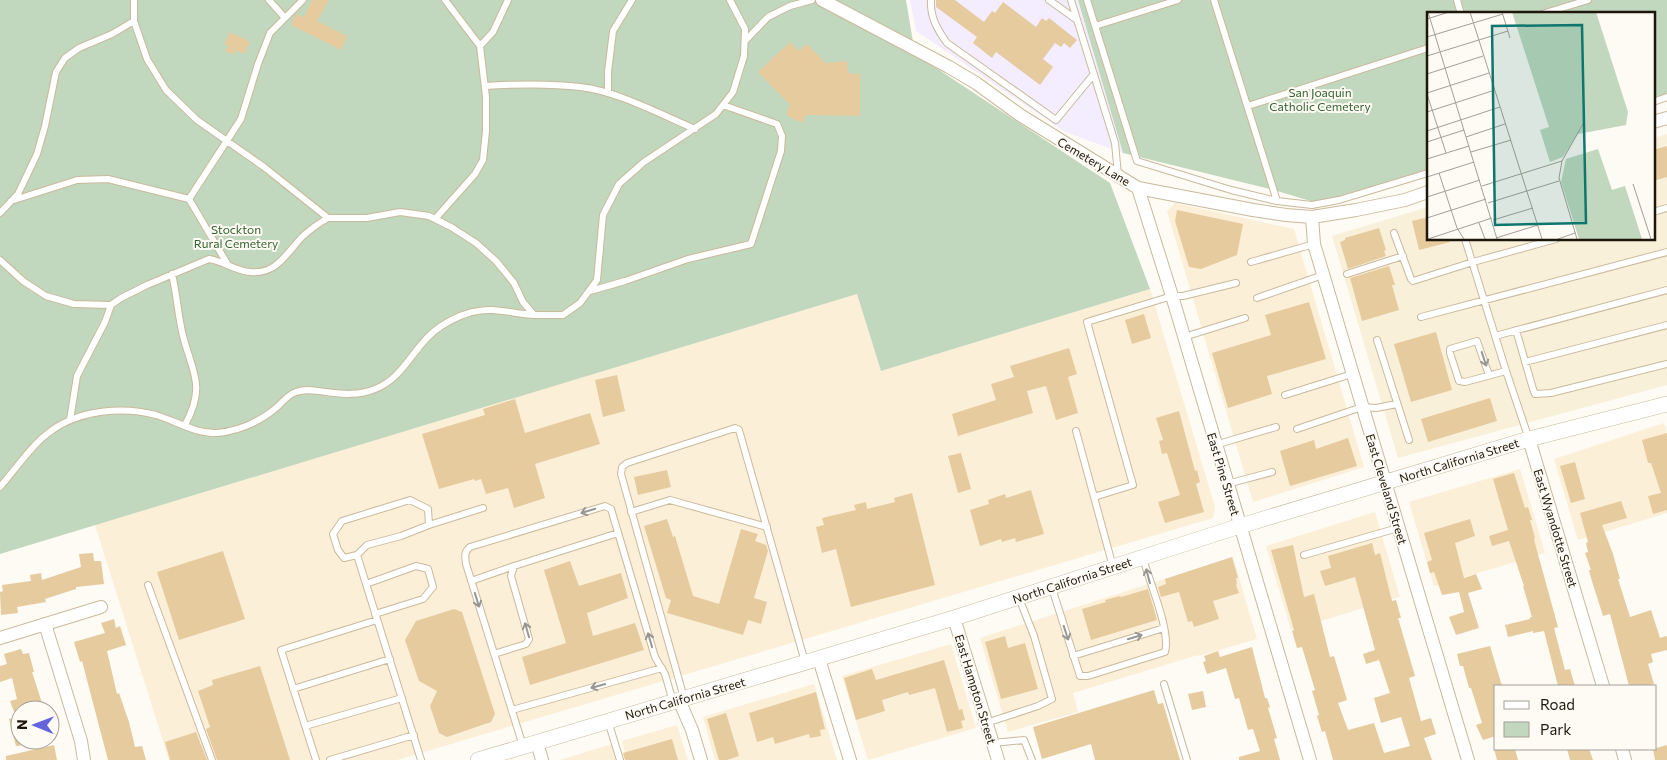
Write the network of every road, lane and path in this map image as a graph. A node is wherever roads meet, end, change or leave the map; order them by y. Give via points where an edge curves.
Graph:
1 (134, 0) edge
2 (269, 0) edge
3 (303, 0) edge
4 (445, 0) edge
5 (508, 0) edge
6 (632, 0) edge
7 (730, 0) edge
8 (812, 0) edge
9 (822, 0) edge
10 (931, 0) edge
11 (1050, 0) edge
12 (1071, 0) edge
13 (1087, 0) edge
14 (1178, 0) edge
15 (1214, 0) edge
16 (1588, 0) edge
17 (1549, 12) edge
18 (285, 18) junction
19 (1078, 20) junction
20 (134, 21) junction
21 (1095, 26) junction
22 (745, 41) junction
23 (480, 46) junction
24 (1427, 48) edge
25 (1094, 74) junction
26 (485, 86) junction
27 (608, 93) junction
28 (1667, 97) edge
29 (1654, 102) edge
30 (723, 105) junction
31 (1248, 106) junction
32 (1667, 118) edge
33 (1654, 122) edge
34 (695, 129) junction
35 (226, 141) junction
36 (1427, 173) edge
37 (1118, 175) junction
38 (1138, 188) junction
39 (1427, 192) edge
40 (190, 199) junction
41 (1277, 200) junction
42 (11, 201) junction
43 (1667, 208) edge
44 (1654, 212) edge
45 (0, 213) edge
46 (1312, 217) junction
47 (328, 218) junction
48 (435, 219) junction
49 (1394, 233) dead end
50 (1465, 240) edge
51 (1552, 240) edge
52 (1314, 244) junction
53 (1667, 252) edge
54 (1403, 256) junction
55 (0, 260) edge
56 (1251, 262) dead end
57 (1473, 262) junction
58 (228, 264) junction
59 (172, 274) junction
60 (1347, 274) dead end
61 (1323, 275) junction
62 (1236, 283) dead end
63 (1667, 290) edge
64 (590, 291) junction
65 (1172, 296) junction
66 (1257, 298) dead end
67 (1484, 299) junction
68 (111, 305) junction
69 (534, 315) junction
70 (1421, 317) dead end
71 (1245, 318) dead end
72 (1667, 325) edge
73 (1516, 330) junction
74 (1495, 336) junction
75 (1184, 337) junction
76 (1377, 340) dead end
77 (1525, 362) junction
78 (1667, 364) edge
79 (1506, 371) junction
80 (1352, 374) junction
81 (1489, 375) junction
82 (1286, 395) dead end
83 (1397, 404) junction
84 (1667, 404) edge
85 (1362, 407) junction
86 (70, 420) junction
87 (185, 425) junction
88 (1276, 427) dead end
89 (1296, 429) dead end
90 (1076, 431) dead end
91 (1529, 439) junction
92 (1409, 440) dead end
93 (1216, 445) junction
94 (1272, 472) dead end
95 (1384, 482) junction
96 (1227, 484) junction
97 (0, 487) edge
98 (1094, 497) junction
99 (482, 508) dead end
100 (631, 512) junction
101 (428, 525) junction
102 (1240, 526) junction
103 (767, 528) junction
104 (1398, 528) junction
105 (618, 533) junction
106 (357, 555) junction
107 (1304, 555) dead end
108 (1143, 557) junction
109 (514, 566) junction
110 (1113, 567) junction
111 (471, 581) junction
112 (148, 584) dead end
113 (366, 584) junction
114 (1051, 587) junction
115 (1018, 597) junction
116 (101, 607) dead end
117 (376, 617) junction
118 (954, 618) junction
119 (45, 624) junction
120 (1164, 628) junction
121 (0, 638) edge
122 (494, 654) junction
123 (1074, 656) junction
124 (390, 659) junction
125 (812, 661) junction
126 (662, 668) junction
127 (1164, 684) dead end
128 (1603, 685) edge
129 (293, 689) junction
130 (402, 698) junction
131 (679, 700) junction
132 (512, 710) junction
133 (608, 721) junction
134 (986, 722) junction
135 (305, 726) junction
136 (414, 735) junction
137 (993, 743) junction
138 (530, 744) junction
139 (84, 760) edge
140 (212, 760) edge
141 (316, 760) edge
142 (330, 760) edge
143 (421, 760) edge
144 (478, 760) edge
145 (542, 760) edge
146 (620, 760) edge
147 (701, 760) edge
148 (850, 760) edge
149 (998, 760) edge
150 (1032, 760) edge
151 (1187, 760) edge
152 (1310, 760) edge
153 (1468, 760) edge

1 - 20 lane
2 - 18 lane
3 - 18 lane
4 - 23 lane
5 - 23 lane via 493,32
6 - 27 lane via 613,32
7 - 22 lane via 745,29
8 - 22 lane via 768,17
9 - 37 street, Cemetery Lane via 956,71 1020,116
10 - 25 lane via 930,10 936,27 947,43 1056,120
11 - 19 lane
12 - 19 lane
13 - 21 lane
14 - 21 lane
15 - 31 lane
16 - 17 lane
18 - 35 lane via 270,33 241,120
19 - 25 lane
20 - 35 lane via 147,59 166,90 197,120
20 - 42 lane via 65,58 56,72 37,154 18,194
21 - 41 lane via 1137,161 1231,190
22 - 30 lane via 733,92
23 - 26 lane
24 - 31 lane
25 - 37 lane via 1115,143
26 - 27 lane via 581,87
26 - 48 lane via 483,160 475,174
27 - 34 lane
28 - 29 lane
30 - 34 lane
30 - 64 lane via 777,124 782,136 781,151 751,244 688,259
31 - 41 lane
32 - 33 street
34 - 64 lane via 644,162 619,184 603,216 597,280
35 - 40 lane
35 - 47 lane
36 - 41 lane via 1312,205
37 - 38 street, Cemetery Lane
38 - 46 street, Cemetery Lane via 1253,210
38 - 65 street, East Pine Street
39 - 46 street, Cemetery Lane via 1405,200
40 - 42 lane via 108,179 77,180
40 - 58 lane
42 - 45 lane
43 - 44 lane
46 - 52 street, East Cleveland Street
47 - 48 lane via 367,218 400,212
47 - 58 lane via 302,237 279,264 264,271 250,272
48 - 69 lane via 476,243 496,261
49 - 54 lane
50 - 57 lane, East Wyandotte Street
51 - 57 lane
52 - 56 lane
52 - 61 street, East Cleveland Street
53 - 67 lane
54 - 57 lane via 1414,281
54 - 60 lane
55 - 68 lane via 22,281 46,296 74,304
57 - 67 lane, East Wyandotte Street
58 - 59 lane via 209,259
59 - 68 lane
59 - 87 lane via 183,335 198,386
61 - 66 lane
61 - 80 street, East Cleveland Street
62 - 65 lane
63 - 73 lane
64 - 69 lane via 580,303 563,314
65 - 75 street, East Pine Street
65 - 98 lane via 1087,322 1133,485
67 - 70 lane
67 - 74 lane, East Wyandotte Street
68 - 86 lane via 77,376
69 - 87 lane via 491,310 465,314 450,321 421,344 396,377 363,394 308,390 288,396 267,416 234,430 216,433 198,431
71 - 75 lane
72 - 77 lane
73 - 74 lane
73 - 77 lane
74 - 79 lane, East Wyandotte Street
75 - 93 street, East Pine Street
76 - 83 lane
77 - 78 lane via 1535,394 1551,393
79 - 81 lane
79 - 91 lane, East Wyandotte Street
80 - 82 lane
80 - 85 street, East Cleveland Street
81 -> 81 lane via 1459,381 1450,349 1477,341
83 - 85 lane
83 - 92 lane
84 - 91 street, North California Street
85 - 89 lane
85 - 95 street, East Cleveland Street
86 - 87 lane via 110,411 128,411 146,412
86 - 97 lane via 50,431
88 - 93 lane
90 - 98 lane
91 - 95 street, North California Street
91 - 128 street, East Wyandotte Street
93 - 96 street, East Pine Street
94 - 96 lane
95 - 102 street, North California Street
95 - 104 street, East Cleveland Street
96 - 102 street, East Pine Street
98 - 110 lane
99 - 101 lane
100 - 103 lane via 670,500
100 - 103 lane via 621,474 627,463 736,428 740,430
100 - 131 lane
101 - 106 lane via 367,545
101 - 106 lane via 428,509 410,500 342,521 333,534 338,550 344,558
102 - 108 street, North California Street
102 - 152 street, East Pine Street
103 - 125 lane
104 - 107 lane
104 - 153 street, East Cleveland Street
105 - 109 lane
105 -> 111 lane via 611,509 605,506 470,547 465,556
126 -> 105 lane via 655,657
106 - 113 lane
108 - 110 street, North California Street
120 -> 108 lane
109 - 111 lane
122 -> 109 lane via 526,644 529,639 512,576
110 - 114 street, North California Street
111 -> 122 lane
112 - 140 lane
113 - 117 lane
113 - 117 lane via 416,566 428,569 433,587 423,599
114 - 115 street, North California Street
114 -> 123 lane
115 - 118 street, North California Street
115 - 134 lane via 1034,636 1052,699
116 - 119 street
117 - 124 lane
117 - 129 lane via 281,650
118 - 125 street, North California Street
118 - 134 street, East Hampton Street
119 - 121 street
119 - 139 street
123 -> 120 lane
120 - 123 lane via 1165,652 1088,676 1080,676
122 - 132 lane
124 - 129 lane
124 - 130 lane
125 - 131 street, North California Street
125 - 148 street
126 - 131 lane
126 -> 132 lane
127 - 151 lane
129 - 135 lane
130 - 135 lane
130 - 136 lane
131 - 133 street, North California Street
131 - 147 street
132 - 138 lane
133 - 138 street, North California Street
133 - 146 lane
134 - 137 street, East Hampton Street
135 - 141 lane
136 - 142 lane
136 - 143 lane
137 - 149 street, East Hampton Street
137 - 150 lane via 1024,740
138 - 144 street, North California Street
138 - 145 street

